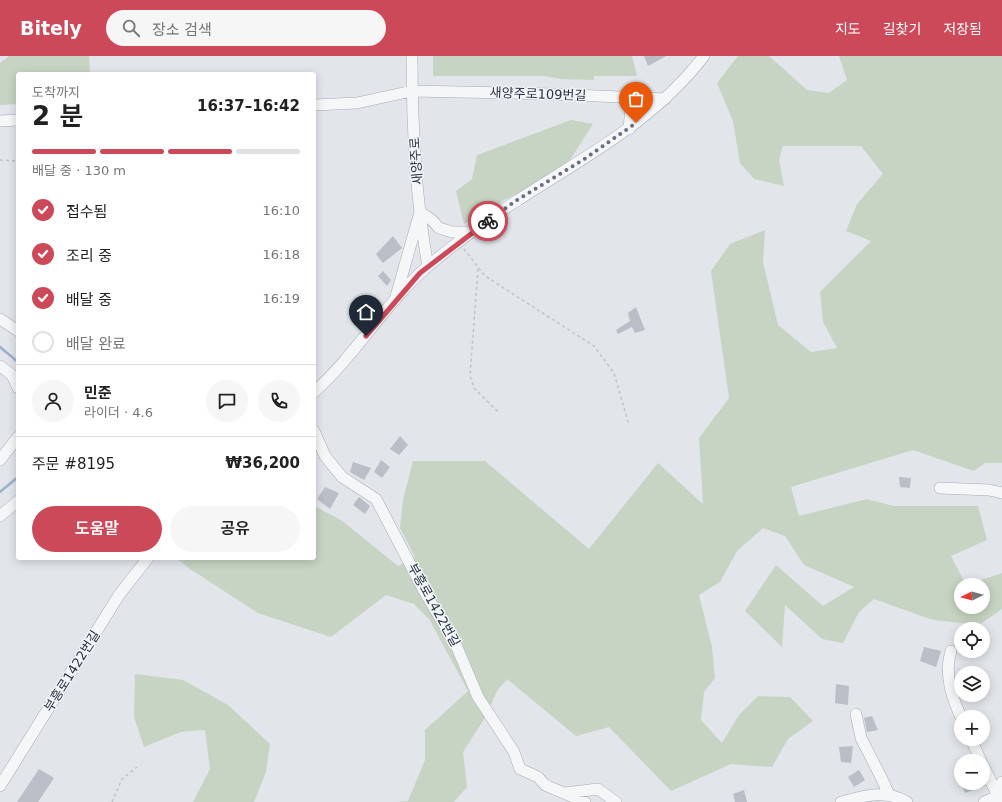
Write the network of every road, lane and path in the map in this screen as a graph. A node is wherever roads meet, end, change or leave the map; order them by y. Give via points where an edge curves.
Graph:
1 (412, 56) edge
2 (704, 56) edge
3 (412, 91) junction
4 (621, 97) junction
5 (665, 99) junction
6 (316, 105) edge
7 (16, 120) edge
8 (0, 121) edge
9 (629, 129) junction
10 (0, 160) edge
11 (16, 161) edge
12 (420, 212) junction
13 (472, 232) junction
14 (459, 242) junction
15 (428, 266) junction
16 (478, 269) junction
17 (394, 302) junction
18 (0, 319) edge
19 (16, 330) edge
20 (0, 366) edge
21 (16, 384) edge
22 (316, 390) edge
23 (498, 412) dead end
24 (628, 422) dead end
25 (316, 436) edge
26 (16, 440) edge
27 (0, 460) edge
28 (940, 488) dead end
29 (1002, 493) edge
30 (16, 503) edge
31 (0, 516) edge
32 (146, 560) edge
33 (951, 651) dead end
34 (958, 710) edge
35 (856, 714) dead end
36 (136, 767) dead end
37 (990, 781) edge
38 (1002, 782) edge
39 (0, 786) edge
40 (564, 793) junction
41 (889, 796) junction
42 (998, 799) edge
43 (112, 802) edge
44 (585, 802) edge
45 (616, 802) edge
46 (841, 802) edge
47 (907, 802) edge
48 (984, 802) edge

1 - 3 street, 새양주로
2 - 5 street
3 - 4 street, 새양주로109번길
3 - 6 street, 새양주로109번길 via 357,103
3 - 12 street, 새양주로 via 415,167
4 - 5 street, 새양주로109번길
4 - 9 street via 631,107
5 - 9 street
7 - 8 street
9 - 13 street via 517,200
10 - 11 path
12 - 13 street via 439,228 452,232
12 - 15 street, 새양주로
12 - 17 street
13 - 14 street
14 - 15 street
14 - 16 path
15 - 17 street
16 - 23 path via 470,376 474,388
16 - 24 path via 594,346 614,373
17 - 22 street via 330,378
18 - 19 street
20 - 21 street via 12,375
25 - 40 street, 부흥로1422번길 via 325,456 342,477 376,499 423,589 456,645 478,697 514,752 520,769 538,777 545,785
26 - 27 street
28 - 29 street
30 - 31 street
32 - 39 street, 부흥로1422번길 via 119,595
33 - 34 street via 947,664
35 - 41 street via 861,738
36 - 43 path via 122,779
37 - 42 street
38 - 42 street
40 - 44 street, 부흥로1422번길
40 - 45 street via 598,789
41 - 46 street via 873,794
41 - 47 street
42 - 48 street

